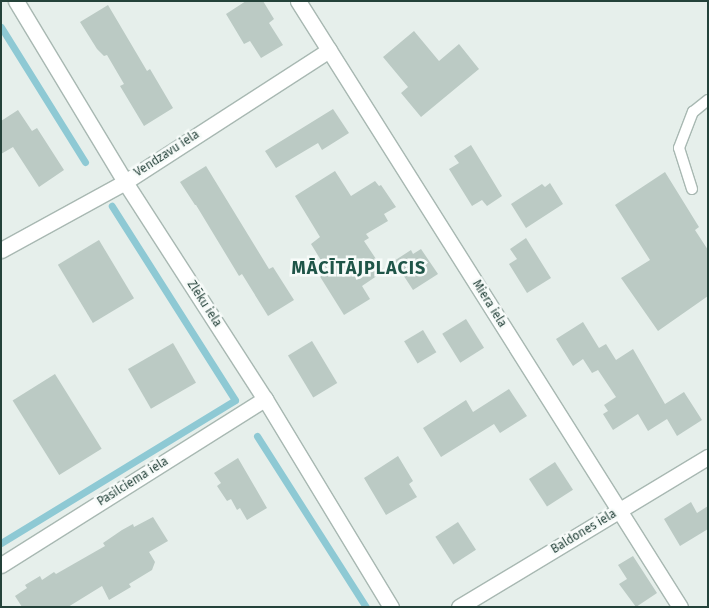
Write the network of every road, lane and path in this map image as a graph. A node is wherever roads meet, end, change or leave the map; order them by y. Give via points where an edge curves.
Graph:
1 (16, 1) edge
2 (298, 1) edge
3 (328, 50) junction
4 (708, 100) edge
5 (125, 182) junction
6 (692, 189) dead end
7 (1, 250) edge
8 (265, 399) junction
9 (708, 457) edge
10 (619, 511) junction
11 (1, 565) edge
12 (391, 607) edge
13 (459, 607) edge
14 (680, 607) edge

1 - 5 street, Zlēku iela
2 - 3 street, Miera iela
3 - 5 street, Vendzavu iela
3 - 10 street, Miera iela
4 - 6 lane via 693,112 679,148
5 - 7 street, Vendzavu iela
5 - 8 street, Zlēku iela
8 - 11 street, Pasilciema iela
8 - 12 street, Zlēku iela
9 - 10 street, Baldones iela
10 - 13 street, Baldones iela
10 - 14 street, Miera iela

